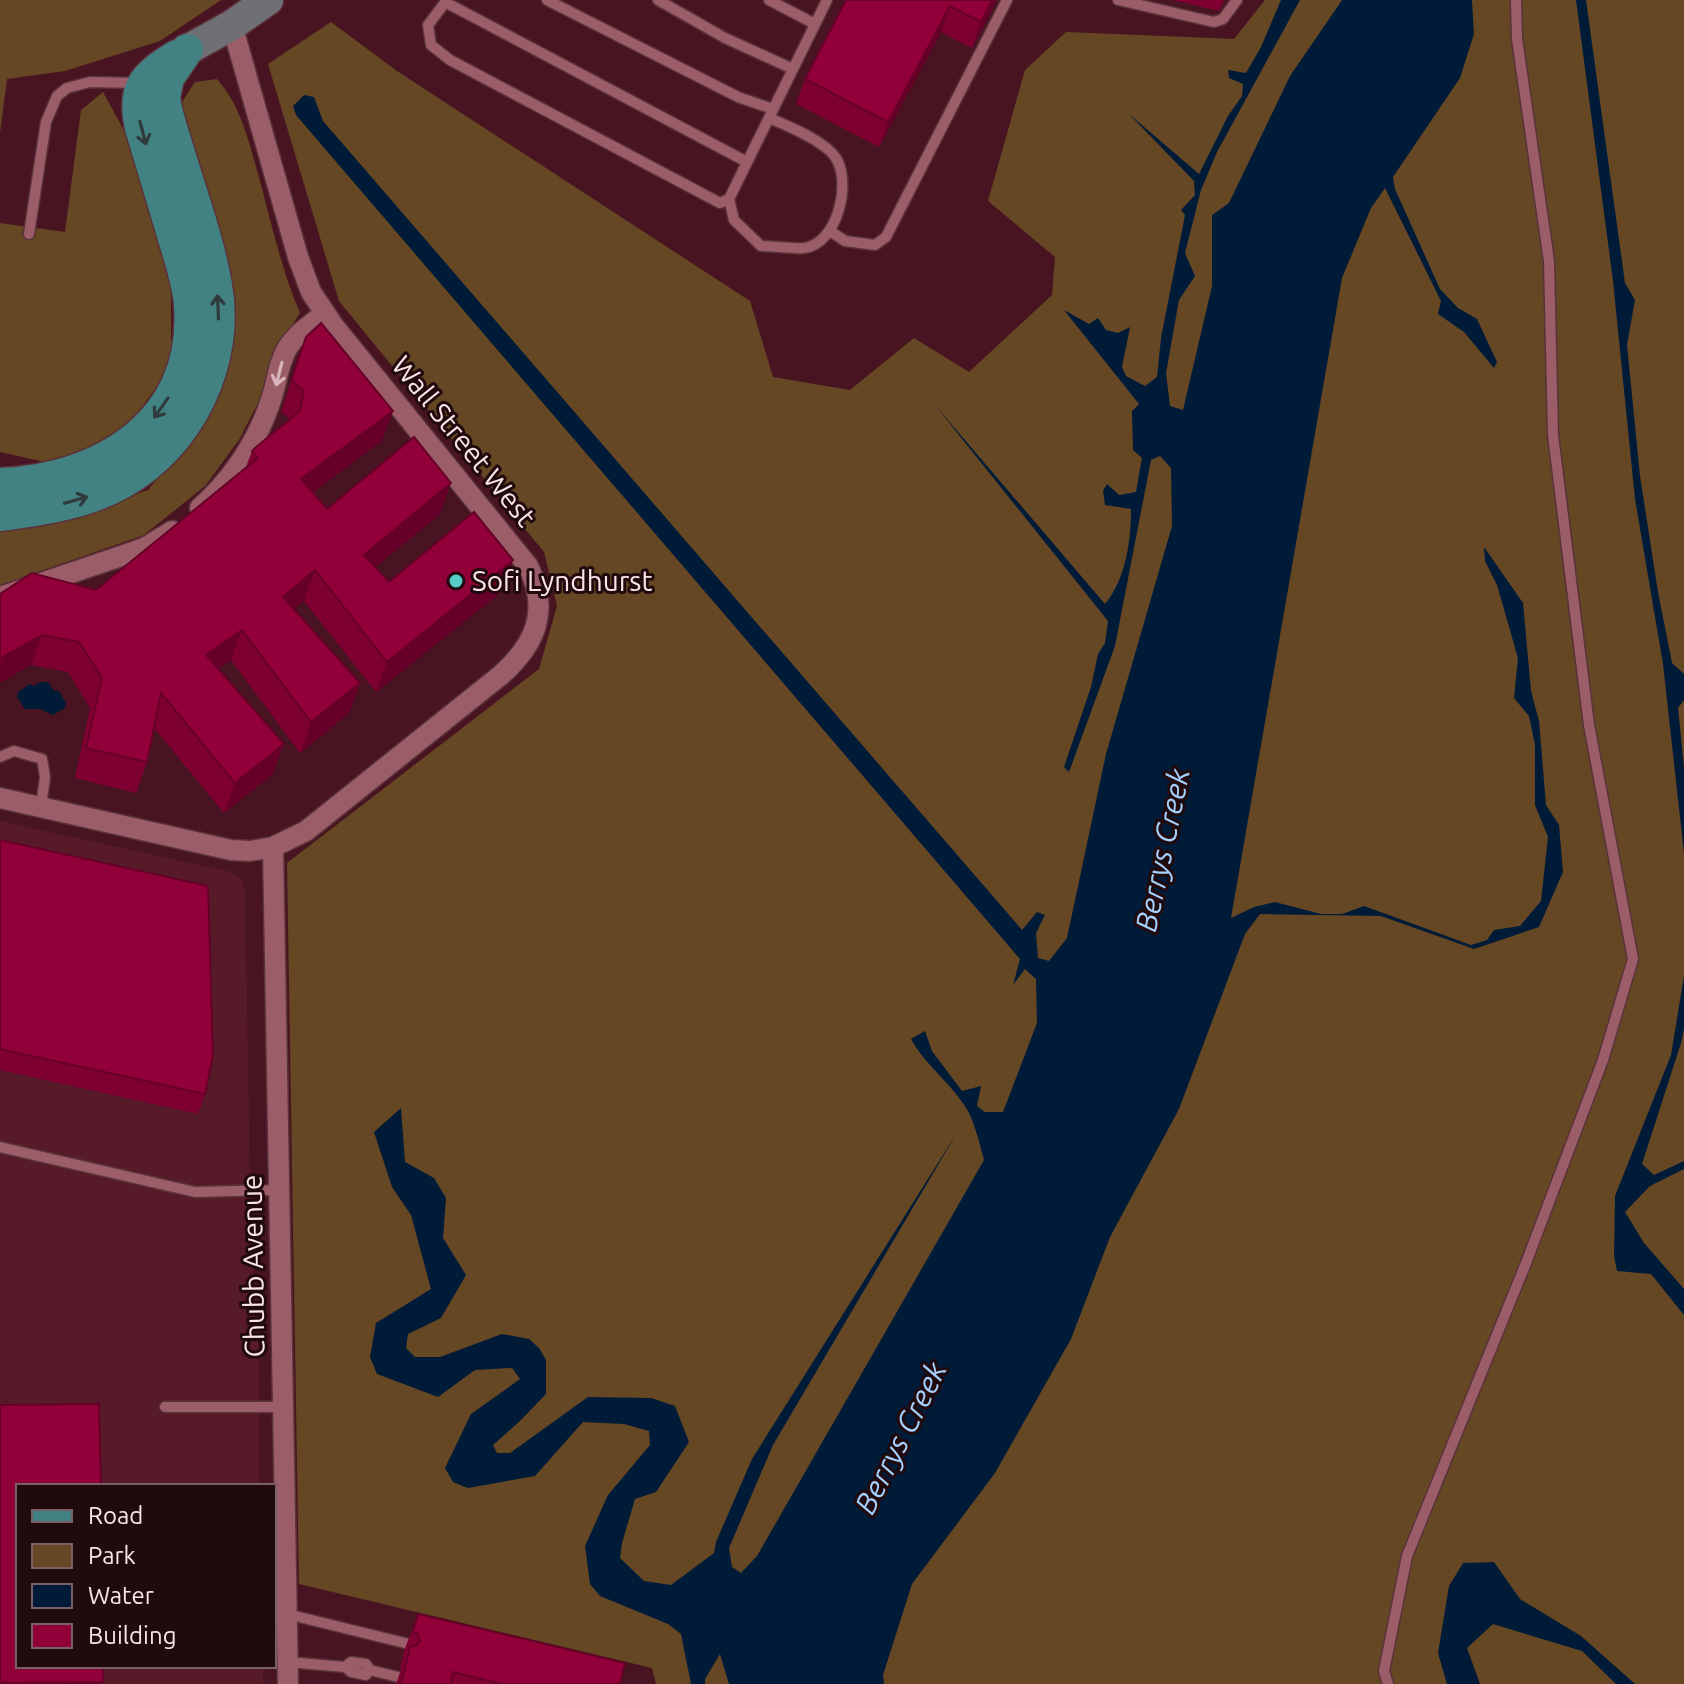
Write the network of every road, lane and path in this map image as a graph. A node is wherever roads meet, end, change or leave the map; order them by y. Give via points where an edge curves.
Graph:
1 (268, 0) edge
2 (547, 0) edge
3 (658, 0) edge
4 (769, 0) edge
5 (827, 0) edge
6 (1007, 0) edge
7 (1118, 0) edge
8 (1237, 0) edge
9 (1516, 0) edge
10 (446, 1) edge
11 (815, 24) junction
12 (232, 25) junction
13 (187, 50) joint
14 (793, 69) junction
15 (153, 86) junction
16 (771, 114) junction
17 (747, 162) junction
18 (729, 199) junction
19 (830, 231) junction
20 (29, 234) dead end
21 (324, 314) junction
22 (0, 466) edge
23 (82, 469) junction
24 (0, 484) edge
25 (0, 515) edge
26 (0, 597) edge
27 (0, 757) edge
28 (0, 798) edge
29 (41, 807) junction
30 (273, 847) junction
31 (0, 1147) edge
32 (279, 1190) junction
33 (165, 1407) dead end
34 (283, 1407) junction
35 (287, 1614) junction
36 (432, 1650) edge
37 (288, 1662) junction
38 (398, 1677) dead end
39 (288, 1684) edge
40 (1388, 1684) edge

1 - 12 street
2 - 16 lane
3 - 14 lane
4 - 11 lane
5 - 11 lane
6 - 19 lane via 886,237 875,245 845,241
7 - 8 lane via 1214,22 1223,19
9 - 40 lane via 1549,261 1553,435 1585,694 1633,959 1598,1075 1407,1556 1384,1671
10 - 17 lane
10 - 18 lane via 428,25 431,45 450,60 720,203
11 - 14 lane
12 - 13 street
12 - 21 street, Wall Street West via 302,268
13 - 15 main road
14 - 16 lane
15 - 20 lane via 90,82 57,96 46,122
15 -> 23 main road via 139,94 138,116 185,277 189,336 177,381 155,417 119,452
25 -> 15 main road via 64,504 123,483 166,448 203,391 217,341 217,288 165,106
16 - 17 lane
16 - 19 lane via 837,159 844,193
17 - 18 lane
18 - 19 lane via 734,220 761,246 807,248
21 -> 26 street via 287,348 257,434 222,502 146,547
21 - 30 street, Wall Street West via 520,555 534,579 538,613 530,642 501,675 315,824
22 - 23 main road via 31,473
23 - 24 main road
27 - 29 lane via 14,751 42,759
28 - 29 street, Wall Street West
29 - 30 street, Wall Street West via 231,850
30 - 32 street, Chubb Avenue
31 - 32 lane via 195,1192
32 - 34 street, Chubb Avenue
33 - 34 lane
34 - 35 street, Chubb Avenue
35 - 36 lane
35 - 37 street, Chubb Avenue
37 - 38 lane via 366,1664 370,1670
37 - 39 street, Chubb Avenue

